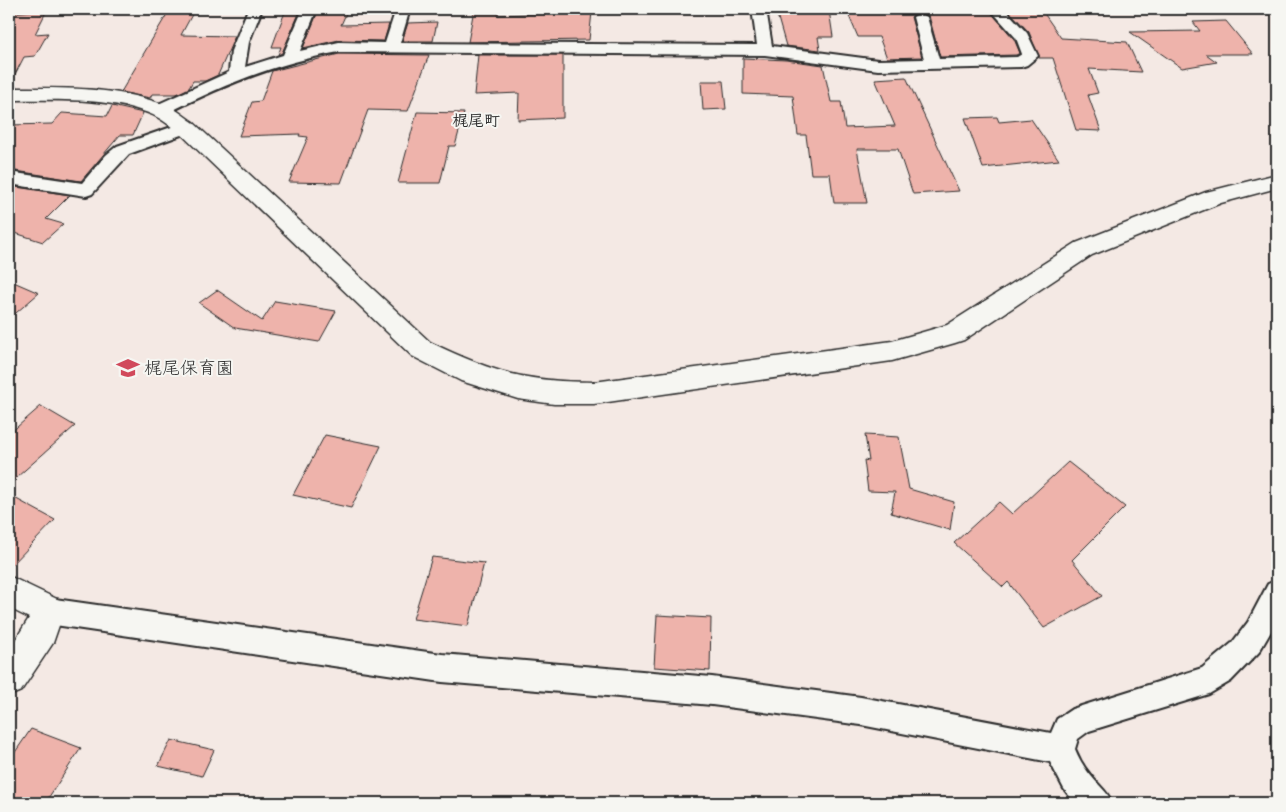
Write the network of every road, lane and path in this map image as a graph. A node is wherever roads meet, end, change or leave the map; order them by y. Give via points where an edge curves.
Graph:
1 (255, 9) edge
2 (310, 9) edge
3 (403, 9) edge
4 (759, 9) edge
5 (997, 9) edge
6 (920, 17) dead end
7 (391, 47) junction
8 (765, 50) junction
9 (290, 58) junction
10 (933, 64) junction
11 (238, 76) junction
12 (9, 94) edge
13 (160, 110) junction
14 (186, 127) junction
15 (9, 178) edge
16 (1277, 181) edge
17 (9, 591) edge
18 (1277, 593) edge
19 (48, 611) junction
20 (9, 679) edge
21 (1060, 749) junction
22 (1097, 803) edge

1 - 11 street via 242,40 236,69
2 - 9 street
3 - 7 street
4 - 8 street
5 - 10 street via 1024,40 1030,56 1021,62
6 - 10 street
7 - 8 street
7 - 9 street via 339,46
8 - 10 street via 858,64
9 - 11 street
11 - 13 street
12 - 13 street via 86,96
13 - 14 street
14 - 15 street via 173,134 139,142 121,152 86,190
14 - 16 street via 421,348 470,373 518,388 554,393 594,393 892,351 955,333 1084,249 1214,196
17 - 19 street
18 - 21 street via 1256,635 1228,668 1209,680 1074,723 1067,729
19 - 20 street via 41,631
19 - 21 street via 442,668 712,690 841,708
21 - 22 street via 1069,773

